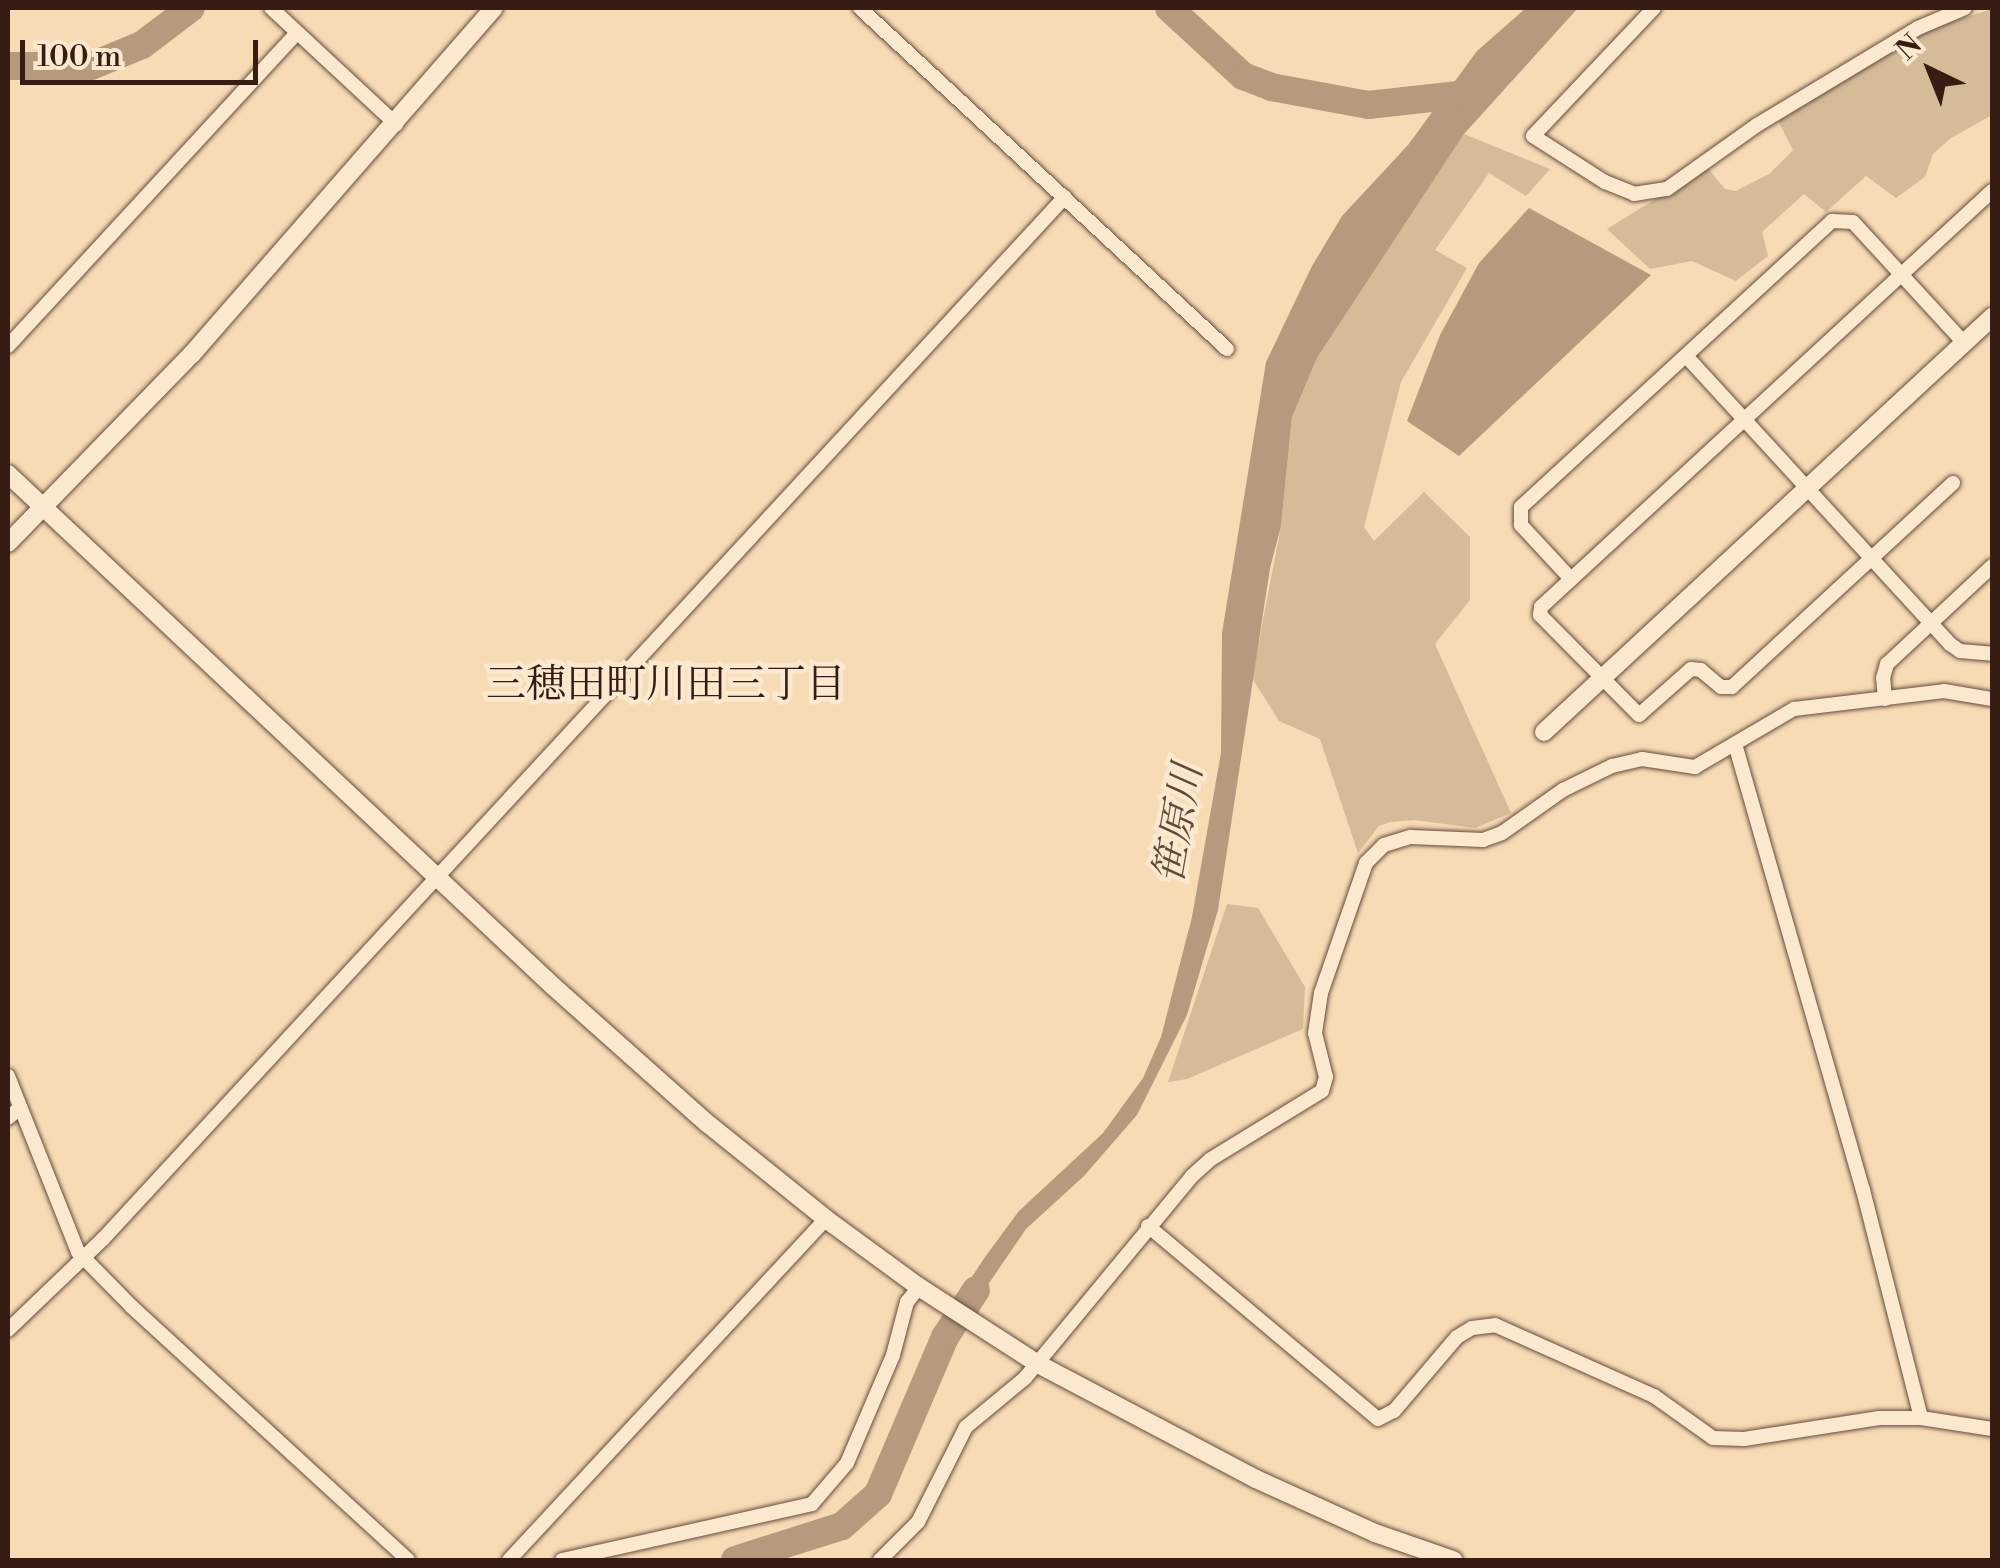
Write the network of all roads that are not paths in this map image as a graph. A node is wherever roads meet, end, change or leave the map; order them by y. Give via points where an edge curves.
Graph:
1 (271, 8) edge
2 (494, 8) edge
3 (860, 8) edge
4 (1654, 8) edge
5 (1966, 8) edge
6 (298, 33) junction
7 (396, 124) junction
8 (1992, 190) edge
9 (1065, 197) junction
10 (1903, 275) junction
11 (1992, 317) edge
12 (1964, 344) junction
13 (8, 346) edge
14 (1226, 349) dead end
15 (1687, 357) junction
16 (1745, 420) junction
17 (8, 474) edge
18 (1953, 483) dead end
19 (1807, 488) junction
20 (44, 508) junction
21 (8, 543) edge
22 (1873, 558) junction
23 (1992, 566) edge
24 (1570, 579) junction
25 (1931, 622) junction
26 (1992, 654) edge
27 (1602, 679) junction
28 (1885, 699) junction
29 (1992, 699) edge
30 (1544, 732) dead end
31 (1734, 744) junction
32 (436, 878) junction
33 (8, 1076) edge
34 (20, 1108) junction
35 (8, 1118) edge
36 (826, 1219) junction
37 (1148, 1226) junction
38 (84, 1258) junction
39 (919, 1287) junction
40 (8, 1330) edge
41 (1038, 1364) junction
42 (1920, 1418) junction
43 (1992, 1429) edge
44 (600, 1558) edge
45 (408, 1560) edge
46 (509, 1560) edge
47 (562, 1560) edge
48 (880, 1560) edge
49 (1453, 1560) edge

1 - 6 street
2 - 7 street
3 - 9 street
4 - 5 street via 1534,136 1634,194 1667,189 1757,125 1918,28
6 - 7 street
6 - 13 street
7 - 20 street via 192,354
8 - 10 street
9 - 14 street
9 - 32 street
10 - 12 street
10 - 15 street via 1853,222 1832,221
10 - 16 street
11 - 12 street
12 - 19 street
15 - 16 street
15 - 24 street via 1521,507 1521,524
16 - 19 street
16 - 24 street
17 - 20 street
18 - 22 street
19 - 22 street
19 - 27 street
20 - 21 street
20 - 32 street
22 - 25 street
22 - 27 street via 1732,688 1691,669 1639,715
23 - 25 street
24 - 27 street via 1540,615
25 - 26 street via 1960,652
25 - 28 street via 1884,669
27 - 30 street
28 - 29 street via 1944,691
28 - 31 street via 1794,709
31 - 37 street via 1691,768 1642,758 1612,766 1483,840 1411,837 1384,845 1366,863 1322,993 1315,1033 1325,1086 1313,1100 1211,1159
31 - 42 street via 1864,1190
32 - 36 street via 708,1124
32 - 38 street
33 - 34 street
34 - 35 street
34 - 38 street
36 - 39 street
36 - 46 street
37 - 41 street
37 - 42 street via 1378,1419 1394,1411 1457,1337 1495,1326 1654,1396 1713,1438
38 - 40 street
38 - 45 street
39 - 41 street
39 - 44 street via 907,1302 894,1355 847,1463 812,1504
41 - 48 street via 966,1427 918,1522
41 - 49 street via 1256,1479
42 - 43 street
44 - 47 street

